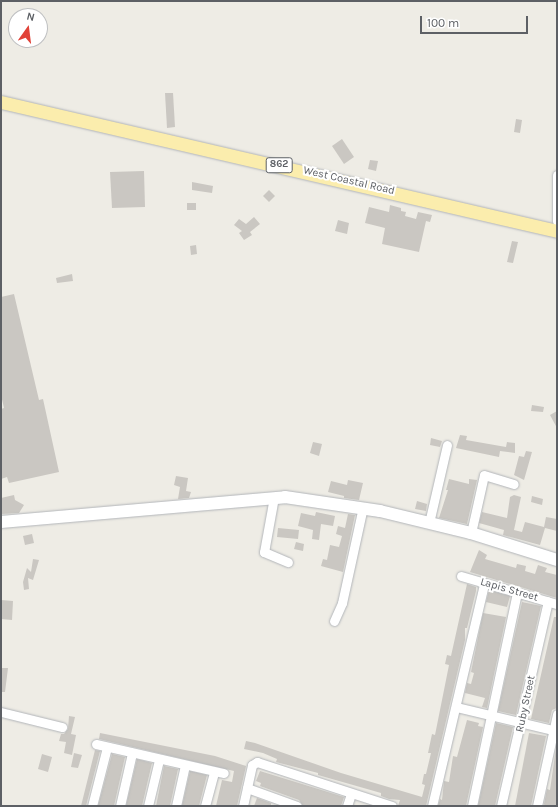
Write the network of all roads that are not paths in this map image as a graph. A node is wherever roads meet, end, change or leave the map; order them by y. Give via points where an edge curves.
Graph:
1 (1, 102) edge
2 (557, 175) edge
3 (557, 221) edge
4 (557, 231) edge
5 (447, 445) dead end
6 (514, 484) dead end
7 (274, 497) junction
8 (363, 507) junction
9 (1, 522) edge
10 (429, 523) junction
11 (471, 533) junction
12 (557, 560) edge
13 (288, 562) dead end
14 (462, 576) dead end
15 (484, 584) junction
16 (517, 593) junction
17 (552, 602) edge
18 (334, 622) dead end
19 (456, 707) junction
20 (1, 712) edge
21 (557, 714) edge
22 (492, 716) junction
23 (521, 724) junction
24 (62, 727) dead end
25 (555, 730) edge
26 (96, 744) dead end
27 (107, 747) junction
28 (132, 753) junction
29 (159, 760) junction
30 (185, 765) junction
31 (214, 772) junction
32 (224, 773) dead end
33 (247, 788) junction
34 (351, 794) junction
35 (92, 806) edge
36 (120, 806) edge
37 (148, 806) edge
38 (176, 806) edge
39 (205, 806) edge
40 (243, 806) edge
41 (297, 806) edge
42 (347, 806) edge
43 (392, 806) edge
44 (432, 806) edge
45 (472, 806) edge
46 (501, 806) edge
47 (537, 806) edge

1 - 4 main road, West Coastal Road / 862
2 - 3 street
5 - 10 street
6 - 11 street via 484,475
7 - 8 street via 319,500
7 - 9 street
7 - 13 street via 264,552
8 - 10 street
8 - 18 street via 342,603
10 - 11 street
11 - 12 street
14 - 15 street, Lapis Street
15 - 16 street, Lapis Street
15 - 19 street
16 - 17 street, Lapis Street
16 - 22 street
17 - 23 street, Ruby Street
19 - 22 street
19 - 44 street
20 - 24 street
21 - 25 street
22 - 23 street
22 - 45 street
23 - 25 street
23 - 46 street, Ruby Street
25 - 47 street
26 - 27 street
27 - 28 street
27 - 35 street
28 - 29 street
28 - 36 street
29 - 30 street
29 - 37 street
30 - 31 street
30 - 38 street
31 - 32 street
31 - 39 street
33 - 34 street via 252,765 257,762
33 - 40 street
33 - 41 street
34 - 42 street
34 - 43 street

